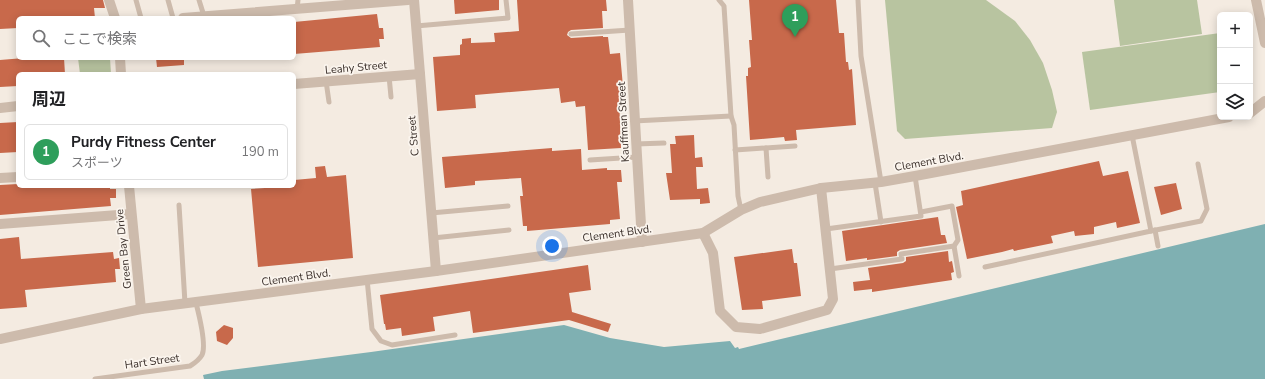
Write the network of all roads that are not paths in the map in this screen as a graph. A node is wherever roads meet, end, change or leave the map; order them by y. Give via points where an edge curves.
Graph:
1 (109, 0) edge
2 (136, 0) edge
3 (168, 0) edge
4 (199, 0) edge
5 (408, 0) edge
6 (414, 0) edge
7 (506, 0) edge
8 (628, 0) edge
9 (719, 0) edge
10 (858, 0) edge
11 (1256, 0) edge
12 (298, 4) edge
13 (114, 16) edge
14 (140, 16) edge
15 (172, 16) edge
16 (204, 16) joint
17 (416, 26) junction
18 (630, 30) junction
19 (571, 34) dead end
20 (1265, 43) edge
21 (120, 60) edge
22 (121, 72) edge
23 (420, 74) junction
24 (389, 76) junction
25 (326, 82) junction
26 (296, 84) edge
27 (391, 97) dead end
28 (1265, 101) edge
29 (329, 102) dead end
30 (16, 106) edge
31 (0, 108) edge
32 (1253, 111) edge
33 (731, 116) junction
34 (1217, 119) edge
35 (634, 121) junction
36 (1132, 135) junction
37 (664, 143) dead end
38 (636, 144) junction
39 (795, 146) dead end
40 (766, 148) junction
41 (735, 150) junction
42 (637, 157) junction
43 (590, 160) dead end
44 (1198, 164) dead end
45 (915, 176) junction
46 (16, 177) edge
47 (768, 177) dead end
48 (0, 178) edge
49 (878, 183) junction
50 (128, 188) edge
51 (821, 188) junction
52 (179, 205) dead end
53 (508, 206) dead end
54 (741, 210) junction
55 (431, 212) junction
56 (920, 212) junction
57 (131, 214) junction
58 (880, 222) junction
59 (0, 224) edge
60 (826, 229) junction
61 (508, 230) dead end
62 (1153, 231) junction
63 (703, 233) junction
64 (433, 238) junction
65 (642, 242) junction
66 (954, 246) junction
67 (1158, 246) dead end
68 (985, 267) dead end
69 (830, 269) junction
70 (436, 271) junction
71 (958, 276) dead end
72 (367, 279) junction
73 (196, 303) junction
74 (185, 304) junction
75 (141, 309) junction
76 (455, 335) dead end
77 (0, 339) edge
78 (95, 379) edge

1 - 13 street
2 - 14 lane
3 - 15 lane
4 - 16 lane
5 - 12 street
6 - 17 street, C Street
7 - 17 lane via 508,18
8 - 18 street, Kauffman Street
9 - 33 lane via 724,6
10 - 49 lane via 861,56
11 - 20 street
12 - 16 street
17 - 23 street, C Street
18 - 19 lane
18 - 35 street, Kauffman Street
21 - 22 street
23 - 24 street, Leahy Street
23 - 55 street, C Street
24 - 25 street, Leahy Street
24 - 27 lane
25 - 26 street, Leahy Street
25 - 29 lane
28 - 32 street
30 - 31 street
33 - 35 lane
33 - 41 lane
34 - 36 street, Clement Blvd.
35 - 38 street, Kauffman Street
36 - 45 street, Clement Blvd.
36 - 62 lane
37 - 38 lane
38 - 42 street, Kauffman Street
39 - 40 lane
40 - 41 lane
40 - 47 lane
41 - 54 lane
42 - 43 lane
42 - 65 street, Kauffman Street
44 - 62 lane via 1207,209 1201,221
45 - 49 street, Clement Blvd.
45 - 56 lane
46 - 48 street
49 - 51 street, Clement Blvd.
49 - 58 lane
50 - 57 street, Green Bay Drive
51 - 54 street, Clement Blvd. via 760,202
51 - 60 street
52 - 74 lane
53 - 55 lane
54 - 63 street, Clement Blvd.
55 - 64 street, C Street
56 - 58 lane via 921,216
56 - 66 lane via 952,206 958,240
57 - 59 street
57 - 75 street, Green Bay Drive
58 - 60 lane
60 - 69 street
61 - 64 lane
62 - 67 lane
62 - 68 lane
63 - 65 street, Clement Blvd.
63 - 69 street via 713,253 720,311 736,327 760,329 827,310 833,299
64 - 70 street, C Street
65 - 70 street, Clement Blvd.
66 - 69 lane via 901,254 902,259
66 - 71 lane
70 - 72 street, Clement Blvd.
72 - 73 street, Clement Blvd.
72 - 76 lane via 372,329 381,341 392,345
73 - 74 street, Clement Blvd.
73 - 78 lane, Hart Street via 204,345 199,360 190,366
74 - 75 street, Clement Blvd.
75 - 77 street, Clement Blvd.

